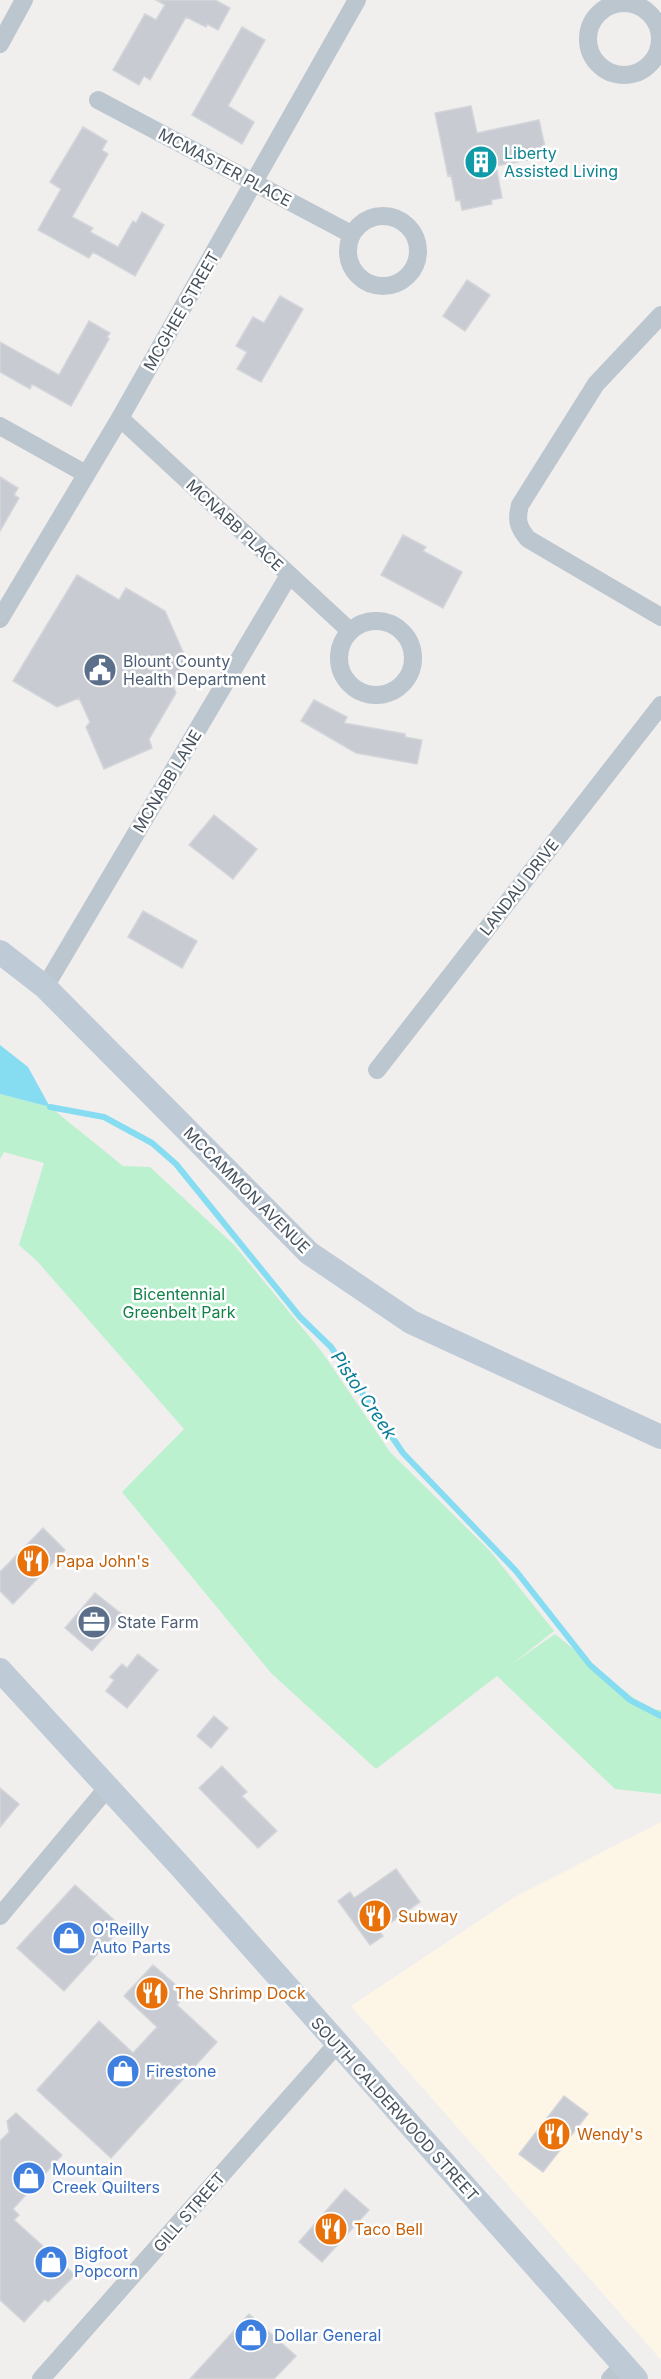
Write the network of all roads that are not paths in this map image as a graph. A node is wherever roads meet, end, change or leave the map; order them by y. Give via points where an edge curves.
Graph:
1 (24, 0) edge
2 (357, 0) edge
3 (0, 44) edge
4 (98, 100) dead end
5 (255, 183) junction
6 (351, 234) dead end
7 (661, 315) edge
8 (120, 418) junction
9 (0, 426) edge
10 (86, 474) junction
11 (289, 574) junction
12 (661, 617) edge
13 (0, 619) edge
14 (350, 631) junction
15 (661, 705) edge
16 (0, 952) edge
17 (45, 987) junction
18 (377, 1070) dead end
19 (661, 1437) edge
20 (4, 1674) edge
21 (108, 1787) junction
22 (0, 1917) edge
23 (337, 2044) junction
24 (623, 2374) edge
25 (41, 2379) edge

1 - 3 street
2 - 5 street, MCGHEE STREET
4 - 5 street, MCMASTER PLACE
5 - 6 street, MCMASTER PLACE
5 - 8 street, MCGHEE STREET
7 - 12 street via 596,384 520,505 517,518 519,529 528,539
8 - 10 street, MCGHEE STREET
8 - 11 street, MCNABB PLACE
9 - 10 street
10 - 13 street, MCGHEE STREET
11 - 14 street, MCNABB PLACE
11 - 17 street, MCNABB LANE
14 - 14 street via 360,624 383,621 404,633 414,654 413,666 402,686 378,696 365,694 344,679 339,654
15 - 18 street, LANDAU DRIVE
16 - 17 main road, MCCAMMON AVENUE
17 - 19 main road, MCCAMMON AVENUE via 309,1253 411,1322
20 - 21 main road, SOUTH CALDERWOOD STREET
21 - 22 street
21 - 23 main road, SOUTH CALDERWOOD STREET
23 - 24 main road, SOUTH CALDERWOOD STREET
23 - 25 street, GILL STREET

